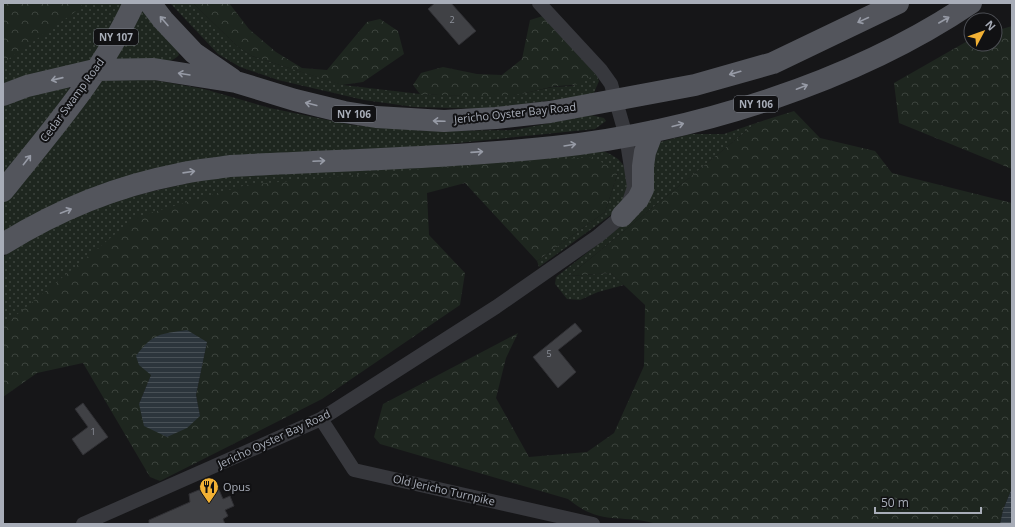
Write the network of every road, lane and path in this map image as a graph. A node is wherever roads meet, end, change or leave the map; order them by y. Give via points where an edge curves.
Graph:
1 (134, 3) edge
2 (150, 3) edge
3 (539, 3) edge
4 (898, 3) edge
5 (971, 3) edge
6 (95, 70) junction
7 (236, 82) junction
8 (3, 95) edge
9 (616, 100) junction
10 (652, 131) junction
11 (626, 136) junction
12 (3, 191) edge
13 (622, 216) junction
14 (3, 244) edge
15 (321, 419) junction
16 (83, 524) edge
17 (593, 524) edge

1 - 6 main road, Cedar Swamp Road / NY 107
7 -> 2 main road via 194,53
3 - 9 street, Jericho Oyster Bay Road via 601,70 611,84
4 -> 9 main road, Jericho Oyster Bay Road / NY 106 via 773,63 695,84
10 -> 5 main road, NY 106 via 765,101 866,62
7 -> 6 main road, Jericho Oyster Bay Road / NY 106 via 154,69
6 -> 8 main road, Jericho Oyster Bay Road / NY 106 via 27,86
12 -> 6 main road, Cedar Swamp Road / NY 107
9 -> 7 main road, Jericho Oyster Bay Road / NY 106 via 550,112 444,121 376,118 295,100
9 - 11 street, Jericho Oyster Bay Road
10 - 11 main road, NY 106
10 - 13 main road via 644,159 644,190
11 - 13 street, Jericho Oyster Bay Road via 634,187
14 -> 11 main road, NY 106 via 54,215 128,186 179,174 230,166 555,147
13 - 15 street, Jericho Oyster Bay Road via 598,236 496,307
15 - 16 street, Jericho Oyster Bay Road
15 - 17 street, Old Jericho Turnpike via 354,470

